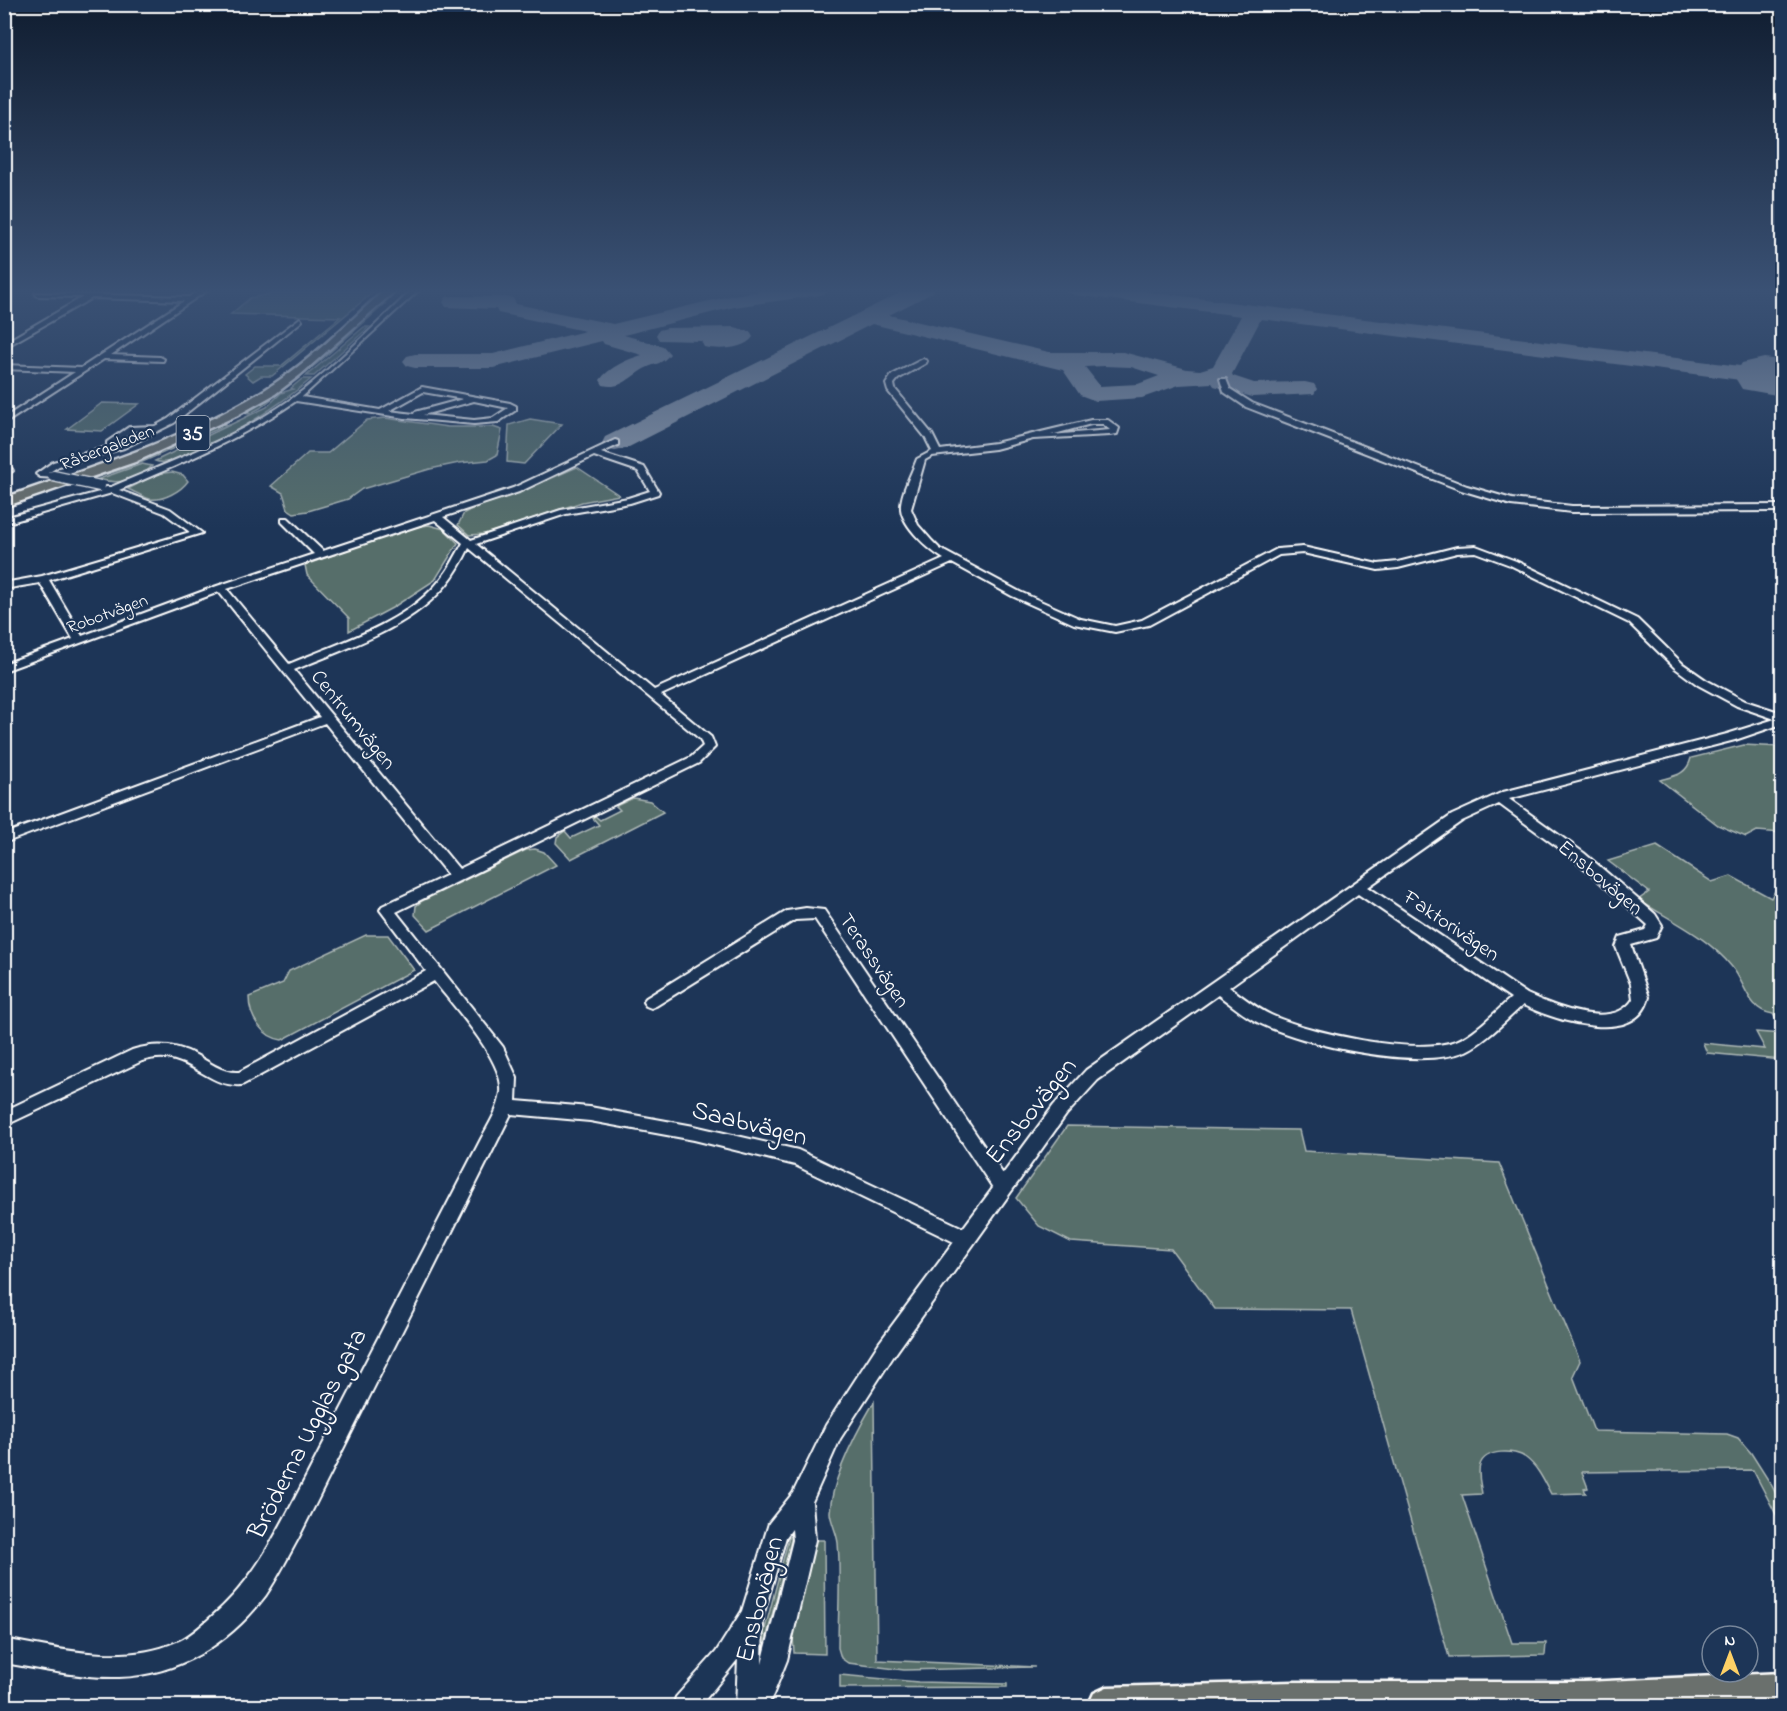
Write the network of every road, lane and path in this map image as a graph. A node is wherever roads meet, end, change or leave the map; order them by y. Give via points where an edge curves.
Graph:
1 (53, 369) edge
2 (239, 369) edge
3 (289, 369) edge
4 (301, 369) edge
5 (329, 369) edge
6 (909, 369) edge
7 (84, 370) joint
8 (1223, 381) dead end
9 (296, 399) junction
10 (473, 399) junction
11 (499, 403) junction
12 (381, 412) junction
13 (416, 415) junction
14 (405, 416) junction
15 (4, 422) edge
16 (1036, 438) junction
17 (615, 444) dead end
18 (937, 452) junction
19 (595, 454) junction
20 (112, 490) junction
21 (4, 497) edge
22 (4, 503) edge
23 (1782, 508) edge
24 (436, 516) junction
25 (285, 520) dead end
26 (4, 521) edge
27 (467, 543) junction
28 (320, 554) junction
29 (952, 559) junction
30 (43, 579) junction
31 (4, 586) edge
32 (221, 588) junction
33 (79, 640) junction
34 (4, 668) edge
35 (287, 669) junction
36 (652, 694) junction
37 (328, 718) junction
38 (1782, 718) edge
39 (1499, 798) junction
40 (4, 839) edge
41 (457, 876) junction
42 (1359, 888) junction
43 (436, 974) junction
44 (1218, 987) junction
45 (1522, 998) junction
46 (651, 1002) dead end
47 (1620, 1018) joint
48 (506, 1107) junction
49 (4, 1119) edge
50 (1003, 1190) junction
51 (967, 1239) junction
52 (801, 1501) junction
53 (752, 1616) junction
54 (4, 1651) edge
55 (1782, 1692) edge
56 (1584, 1701) junction
57 (685, 1707) edge
58 (748, 1707) edge
59 (753, 1707) edge
60 (1107, 1707) edge
61 (1543, 1707) edge

1 - 7 street
2 - 20 street, bridge via 192,407 158,428 113,449 56,465 40,474
3 - 21 main road, Råbergaleden / 35 via 241,400 149,445
4 - 22 main road, Råbergaleden / 35 via 232,413 140,455
5 - 9 street
6 - 18 street via 895,377 891,389
7 - 15 street
8 - 23 street via 1227,390 1249,405 1464,488 1511,502 1572,509
9 - 12 street
9 - 20 street via 224,440
10 - 11 street
10 - 12 street via 422,389
10 - 13 street
11 - 13 street via 482,413
11 - 14 street via 513,408 489,421
12 - 14 street
13 - 14 street
16 - 16 street via 1091,422 1105,422 1115,428 1110,434
16 - 18 street
17 - 19 street, Robotvägen
18 - 29 street via 921,459 905,511 930,545
19 - 24 street, Robotvägen via 516,490
19 - 27 street via 641,469 655,492 564,512
20 - 26 street
20 - 30 street via 167,511 197,533
24 - 27 street
24 - 28 street, Robotvägen
25 - 28 street
27 - 35 street via 444,582 424,601 368,633
27 - 36 street
28 - 32 street, Robotvägen
29 - 36 street
29 - 38 street via 1078,622 1115,629 1145,623 1277,552 1303,550 1389,567 1476,549 1633,621 1698,680
30 - 31 street
30 - 33 street
32 - 33 street, Robotvägen
32 - 35 street, Centrumvägen
33 - 34 street, Robotvägen
35 - 37 street, Centrumvägen
36 - 41 street via 705,737 709,747 704,754
37 - 40 street
37 - 41 street, Centrumvägen
38 - 39 street, Ensbovägen via 1731,737
39 - 42 street, Ensbovägen via 1457,818
39 - 47 street, Ensbovägen via 1579,856 1655,925 1652,934 1625,941 1623,947 1642,996 1639,1005
41 - 43 street, Bröderna Ugglas gata via 387,910
42 - 44 street, Ensbovägen
42 - 45 street, Faktorivägen
43 - 48 street, Bröderna Ugglas gata via 497,1052 511,1078
43 - 49 street via 242,1078 220,1078 183,1056 155,1051 138,1055
44 - 45 street via 1265,1018 1314,1035 1425,1051 1462,1045
44 - 50 street, Ensbovägen via 1092,1075 1065,1104
45 - 47 street, Faktorivägen via 1559,1014
46 - 50 street, Terassvägen via 792,915 819,914
48 - 51 street, Saabvägen via 590,1114 798,1158
48 - 54 street, Bröderna Ugglas gata via 258,1586 185,1651 138,1664 108,1666
50 - 51 street, Ensbovägen
51 - 52 street, Ensbovägen via 886,1350 833,1432
52 - 53 street, Ensbovägen via 777,1531
52 - 59 street, Ensbovägen via 802,1551 775,1660
53 - 57 street, Ensbovägen via 724,1660
53 - 58 street, Ensbovägen
55 - 56 main road
56 - 60 main road via 1293,1701
56 - 61 main road

